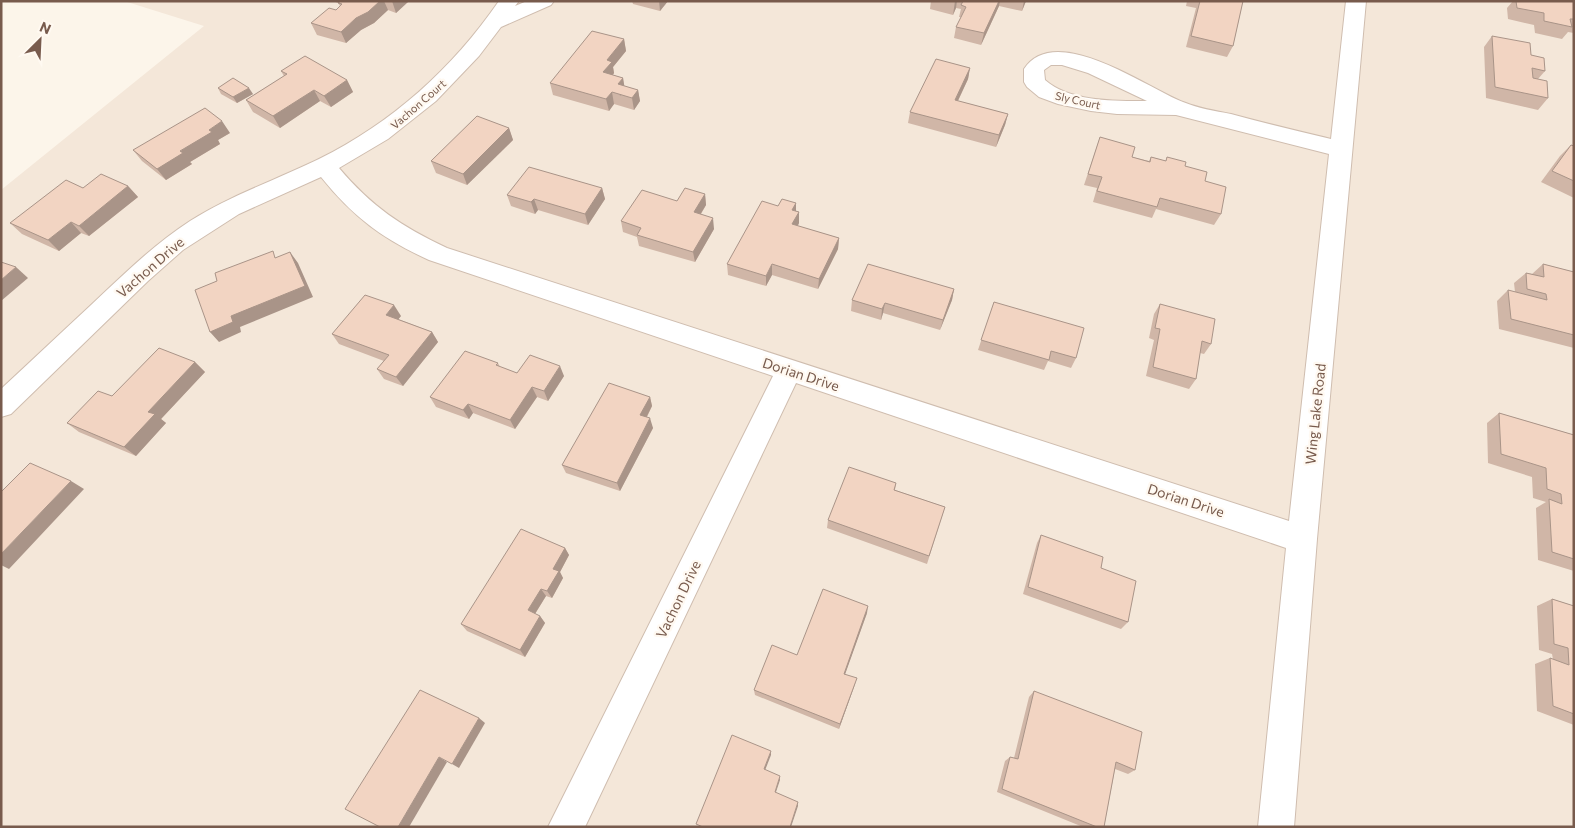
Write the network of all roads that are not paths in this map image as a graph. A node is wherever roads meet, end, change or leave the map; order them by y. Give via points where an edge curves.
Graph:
1 (509, 1) edge
2 (544, 1) edge
3 (1356, 1) edge
4 (496, 22) junction
5 (1176, 108) junction
6 (1342, 149) junction
7 (325, 166) junction
8 (789, 370) junction
9 (1, 406) edge
10 (1302, 539) junction
11 (566, 827) edge
12 (1276, 827) edge

1 - 4 street, Vachon Court
2 - 4 street, Vachon Court
3 - 6 street, Wing Lake Road
4 - 7 street, Vachon Court via 413,111 364,146
5 - 5 street, Sly Court via 1071,60 1050,58 1037,65 1032,77 1044,91 1087,104 1149,110
5 - 6 street, Sly Court
6 - 10 street, Wing Lake Road
7 - 8 street, Dorian Drive via 367,214 397,235 438,254
7 - 9 street, Vachon Drive via 254,196 199,226 139,274
8 - 10 street, Dorian Drive
8 - 11 street, Vachon Drive
10 - 12 street, Wing Lake Road

